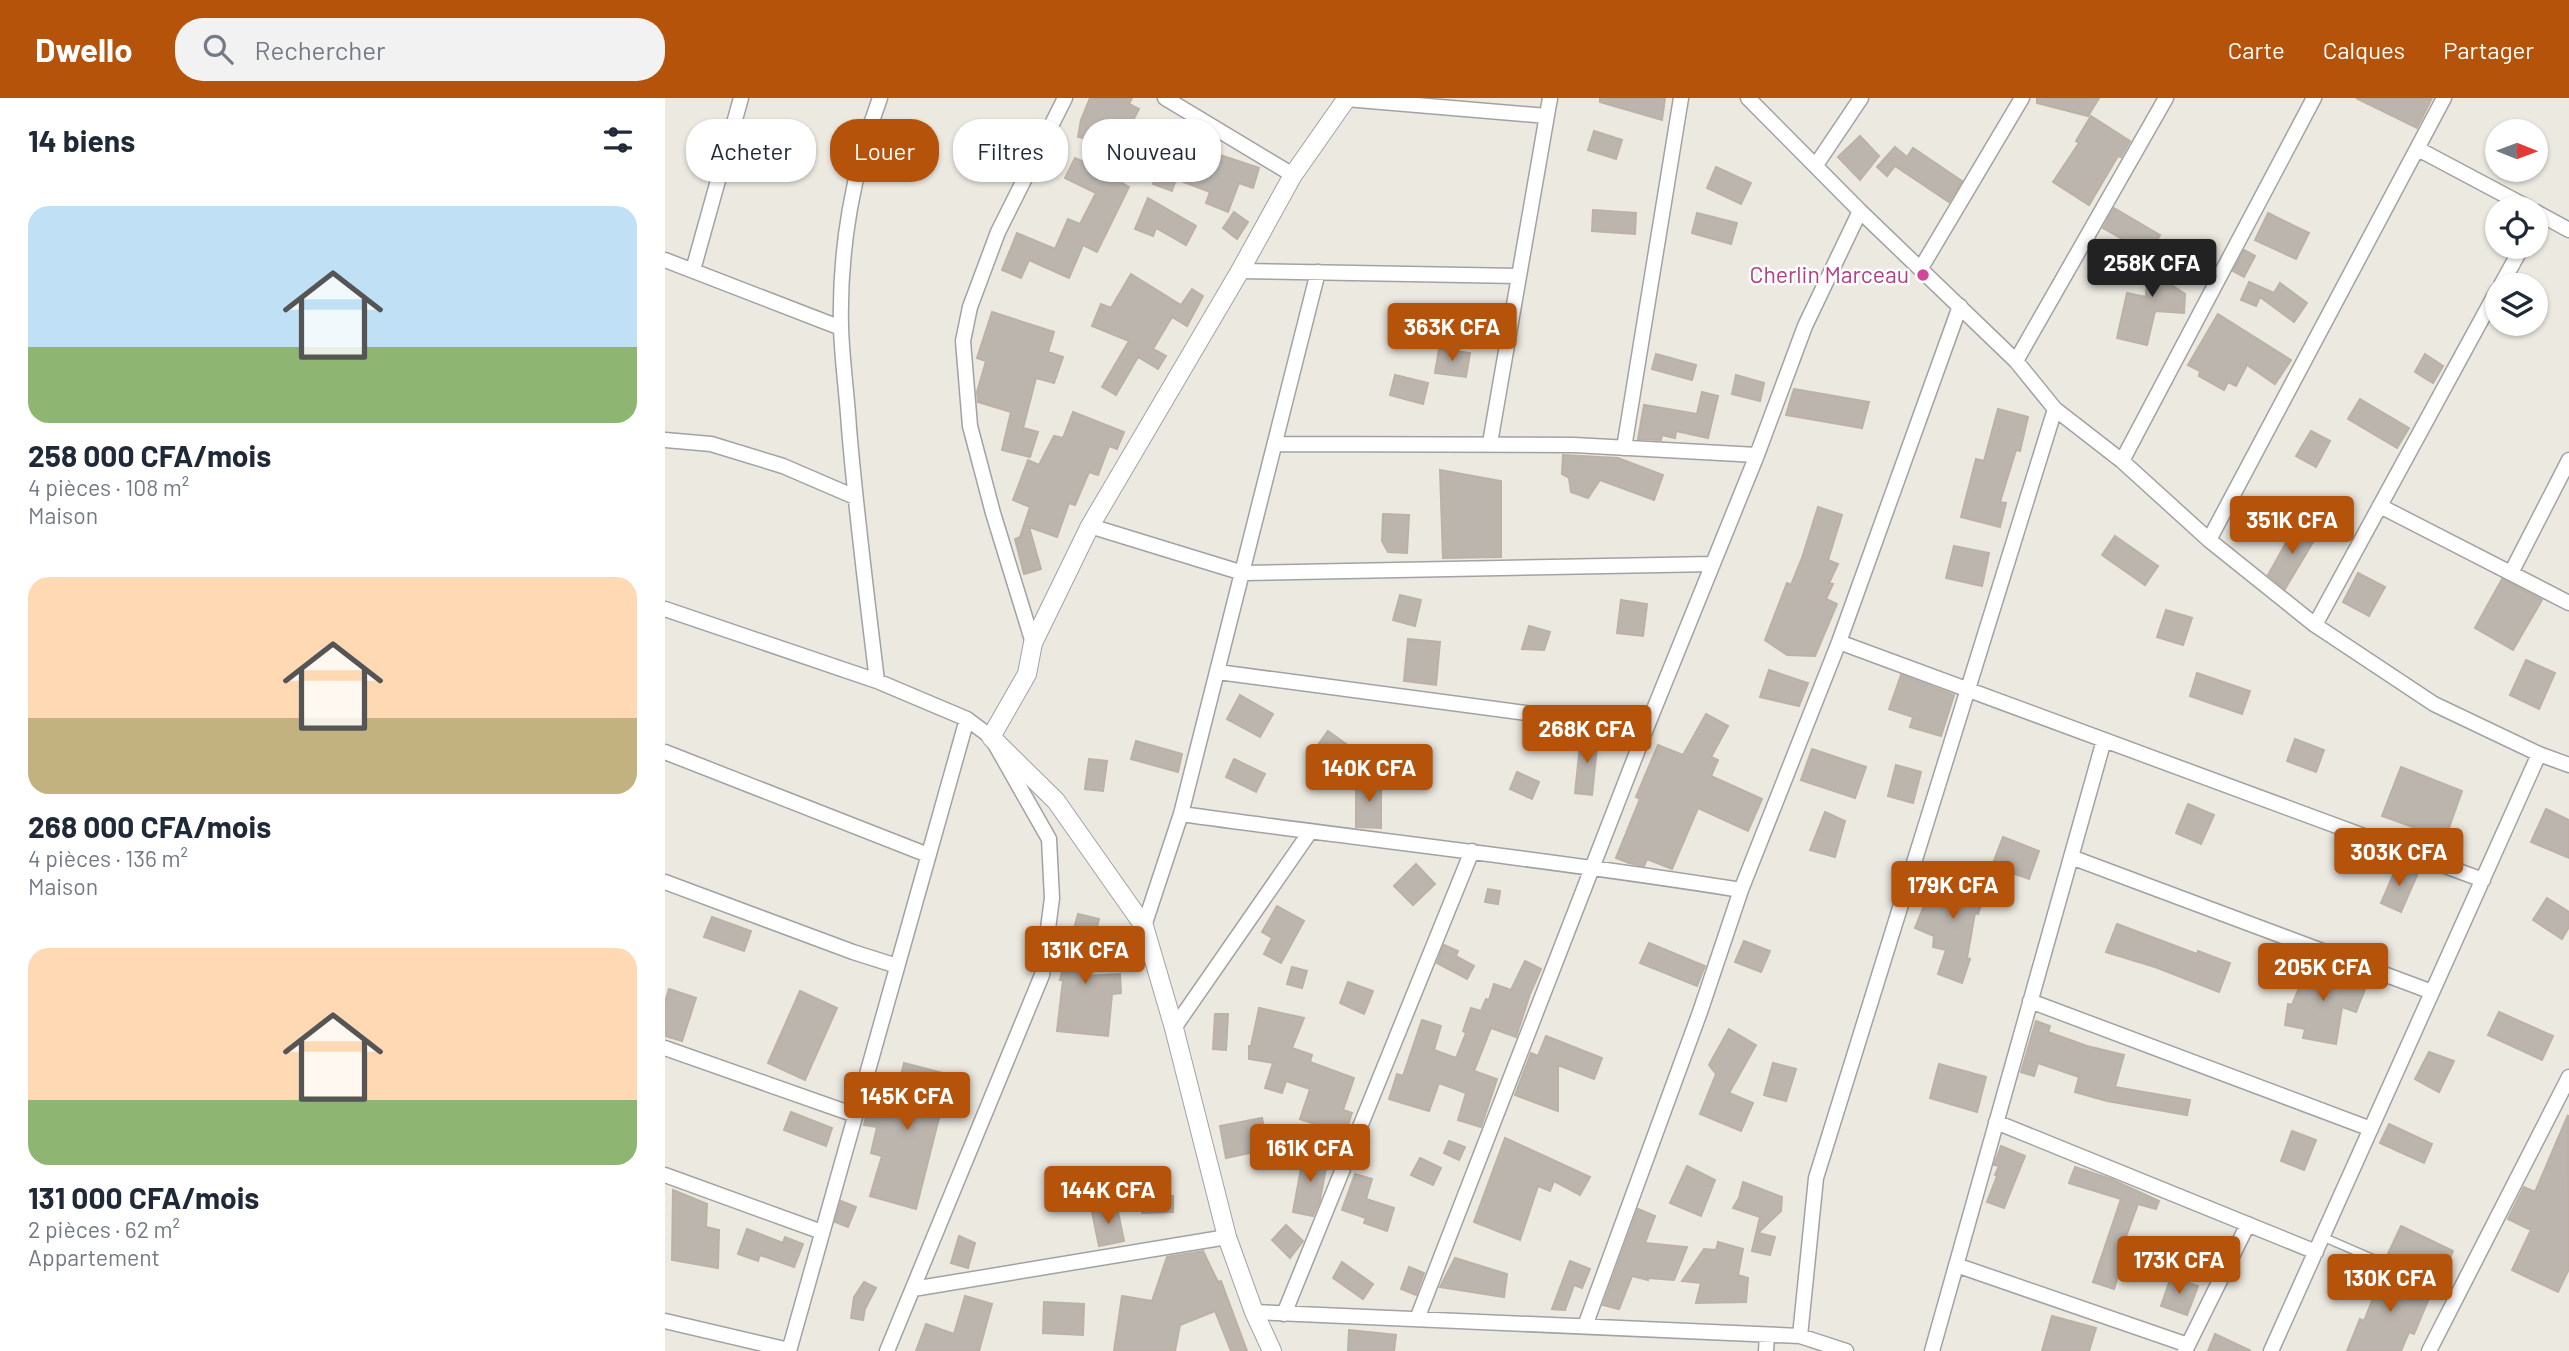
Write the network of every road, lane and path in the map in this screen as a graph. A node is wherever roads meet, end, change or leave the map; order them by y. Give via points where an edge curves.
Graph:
1 (741, 98) edge
2 (880, 98) edge
3 (1065, 98) edge
4 (1165, 98) edge
5 (1346, 98) edge
6 (1550, 98) edge
7 (1681, 98) edge
8 (1748, 98) edge
9 (1860, 98) edge
10 (2022, 98) edge
11 (2166, 98) edge
12 (2314, 98) edge
13 (2444, 98) edge
14 (1547, 116) junction
15 (2418, 149) junction
16 (1816, 165) junction
17 (1293, 175) junction
18 (2503, 196) edge
19 (1860, 211) junction
20 (2548, 220) edge
21 (2569, 230) edge
22 (665, 260) edge
23 (1921, 268) junction
24 (693, 270) junction
25 (1240, 271) junction
26 (1318, 272) junction
27 (1519, 276) junction
28 (1960, 306) junction
29 (2485, 313) edge
30 (841, 328) junction
31 (2016, 360) junction
32 (2055, 409) junction
33 (665, 440) edge
34 (1490, 443) junction
35 (1276, 444) junction
36 (1625, 448) junction
37 (1757, 455) junction
38 (2569, 460) edge
39 (2122, 461) junction
40 (855, 497) junction
41 (2380, 506) junction
42 (1090, 526) junction
43 (2209, 540) junction
44 (1713, 564) junction
45 (1243, 573) junction
46 (2511, 573) junction
47 (2569, 603) edge
48 (665, 609) edge
49 (2315, 625) junction
50 (1839, 642) junction
51 (1033, 643) junction
52 (1218, 672) junction
53 (877, 681) junction
54 (1968, 690) junction
55 (967, 719) junction
56 (1646, 729) junction
57 (991, 737) junction
58 (2104, 740) junction
59 (665, 752) edge
60 (2539, 754) junction
61 (2569, 765) edge
62 (1181, 814) junction
63 (1310, 832) junction
64 (1472, 850) junction
65 (928, 855) junction
66 (2071, 857) junction
67 (1594, 867) junction
68 (2483, 880) junction
69 (665, 882) edge
70 (1741, 890) junction
71 (1144, 926) junction
72 (897, 966) junction
73 (2433, 992) junction
74 (2031, 1001) junction
75 (1174, 1028) junction
76 (665, 1048) edge
77 (2569, 1077) edge
78 (855, 1115) junction
79 (1996, 1122) junction
80 (2371, 1129) junction
81 (665, 1175) edge
82 (2248, 1224) junction
83 (822, 1232) junction
84 (1227, 1237) junction
85 (2323, 1237) junction
86 (2316, 1251) junction
87 (1956, 1265) junction
88 (913, 1289) junction
89 (2458, 1295) junction
90 (1254, 1312) junction
91 (1284, 1314) junction
92 (1417, 1319) junction
93 (665, 1321) edge
94 (1585, 1326) junction
95 (1767, 1335) junction
96 (1800, 1336) junction
97 (2186, 1348) edge
98 (789, 1350) edge
99 (887, 1351) edge
100 (1272, 1351) edge
101 (1766, 1351) edge
102 (1846, 1351) edge
103 (1932, 1351) edge
104 (2271, 1351) edge
105 (2429, 1351) edge

1 - 24 street
2 - 30 street via 853,195 843,266
3 - 51 street via 998,232 970,307 963,341 970,426
4 - 17 street
5 - 14 street
5 - 17 street
6 - 14 street
7 - 36 street
8 - 16 street
9 - 16 street
10 - 23 street
11 - 31 street
12 - 39 street
13 - 15 street
14 - 27 street
15 - 18 street
15 - 43 street
16 - 19 street
17 - 25 street
19 - 23 street
19 - 37 street via 1805,326
20 - 21 street
22 - 24 street
23 - 28 street
24 - 30 street
25 - 26 street
25 - 42 street
26 - 27 street
26 - 35 street
27 - 34 street
28 - 31 street
28 - 50 street
29 - 41 street
30 - 40 street
31 - 32 street
32 - 39 street
32 - 54 street
33 - 40 street via 711,444 783,466
34 - 35 street
34 - 36 street
35 - 45 street
36 - 37 street
37 - 44 street
38 - 46 street
39 - 43 street
40 - 53 street
41 - 46 street
41 - 49 street
42 - 45 street
42 - 51 street
43 - 49 street
44 - 45 street
44 - 56 street
45 - 52 street
46 - 47 street
48 - 53 street
49 - 60 street via 2434,704
50 - 54 street
50 - 70 street
51 - 57 street via 1027,674
52 - 56 street
52 - 62 street
53 - 55 street
54 - 58 street
54 - 96 street via 1816,1178
55 - 57 street
55 - 65 street
56 - 67 street
57 - 71 street via 1056,801
57 - 88 street via 1049,839 1052,898 1042,975
58 - 66 street
58 - 68 street
59 - 65 street
60 - 61 street
60 - 68 street
62 - 63 street
62 - 71 street
63 - 64 street
63 - 75 street
64 - 67 street
64 - 91 street
65 - 72 street
66 - 73 street
66 - 74 street
67 - 70 street
67 - 92 street
68 - 73 street
69 - 72 street
70 - 94 street
71 - 75 street
72 - 78 street
73 - 80 street
74 - 79 street
74 - 80 street
75 - 84 street
76 - 78 street
77 - 89 street
78 - 83 street
79 - 82 street
79 - 87 street
80 - 85 street
81 - 83 street
82 - 86 street
82 - 97 street
83 - 98 street
84 - 88 street
84 - 90 street
85 - 86 street
85 - 89 lane
86 - 104 street
87 - 97 street
87 - 103 street
88 - 99 street
89 - 105 street
90 - 91 street
90 - 100 street
91 - 92 street
92 - 94 street
93 - 98 street
94 - 95 street
95 - 96 street
95 - 101 street
96 - 102 street

